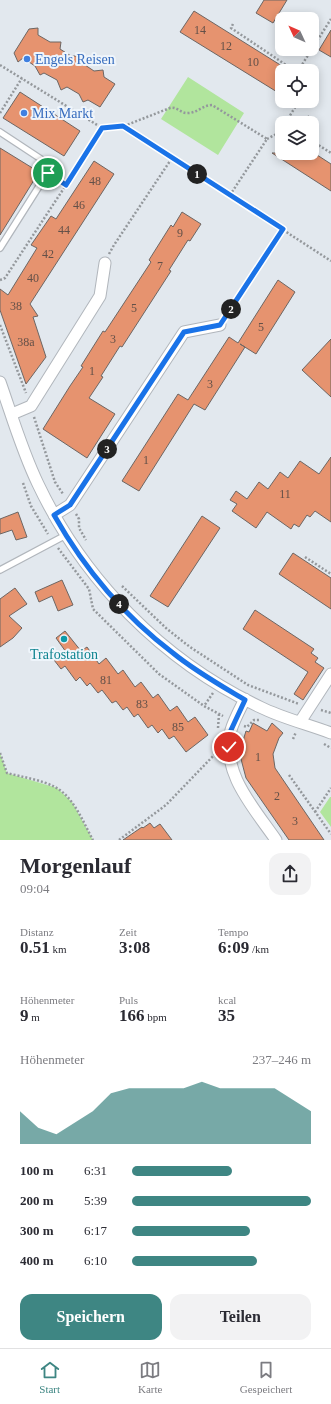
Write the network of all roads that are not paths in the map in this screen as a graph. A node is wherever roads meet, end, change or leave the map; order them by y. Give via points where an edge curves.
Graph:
1 (0, 132) edge
2 (0, 248) edge
3 (105, 263) road end
4 (220, 325) road end
5 (0, 382) edge
6 (12, 414) junction
7 (54, 515) junction
8 (66, 535) junction
9 (0, 570) edge
10 (331, 674) edge
11 (245, 700) junction
12 (300, 722) junction
13 (331, 732) edge
14 (276, 840) edge

1 - 2 lane via 47,162 50,169
3 - 6 street via 100,296 31,406
4 - 7 street via 184,332 70,505
5 - 6 street
6 - 7 street via 33,474
7 - 8 street
8 - 9 lane
8 - 11 street via 113,598 155,639 173,654
10 - 12 street
11 - 12 street
11 - 14 street via 234,722 230,739 232,767 242,790
12 - 13 street

